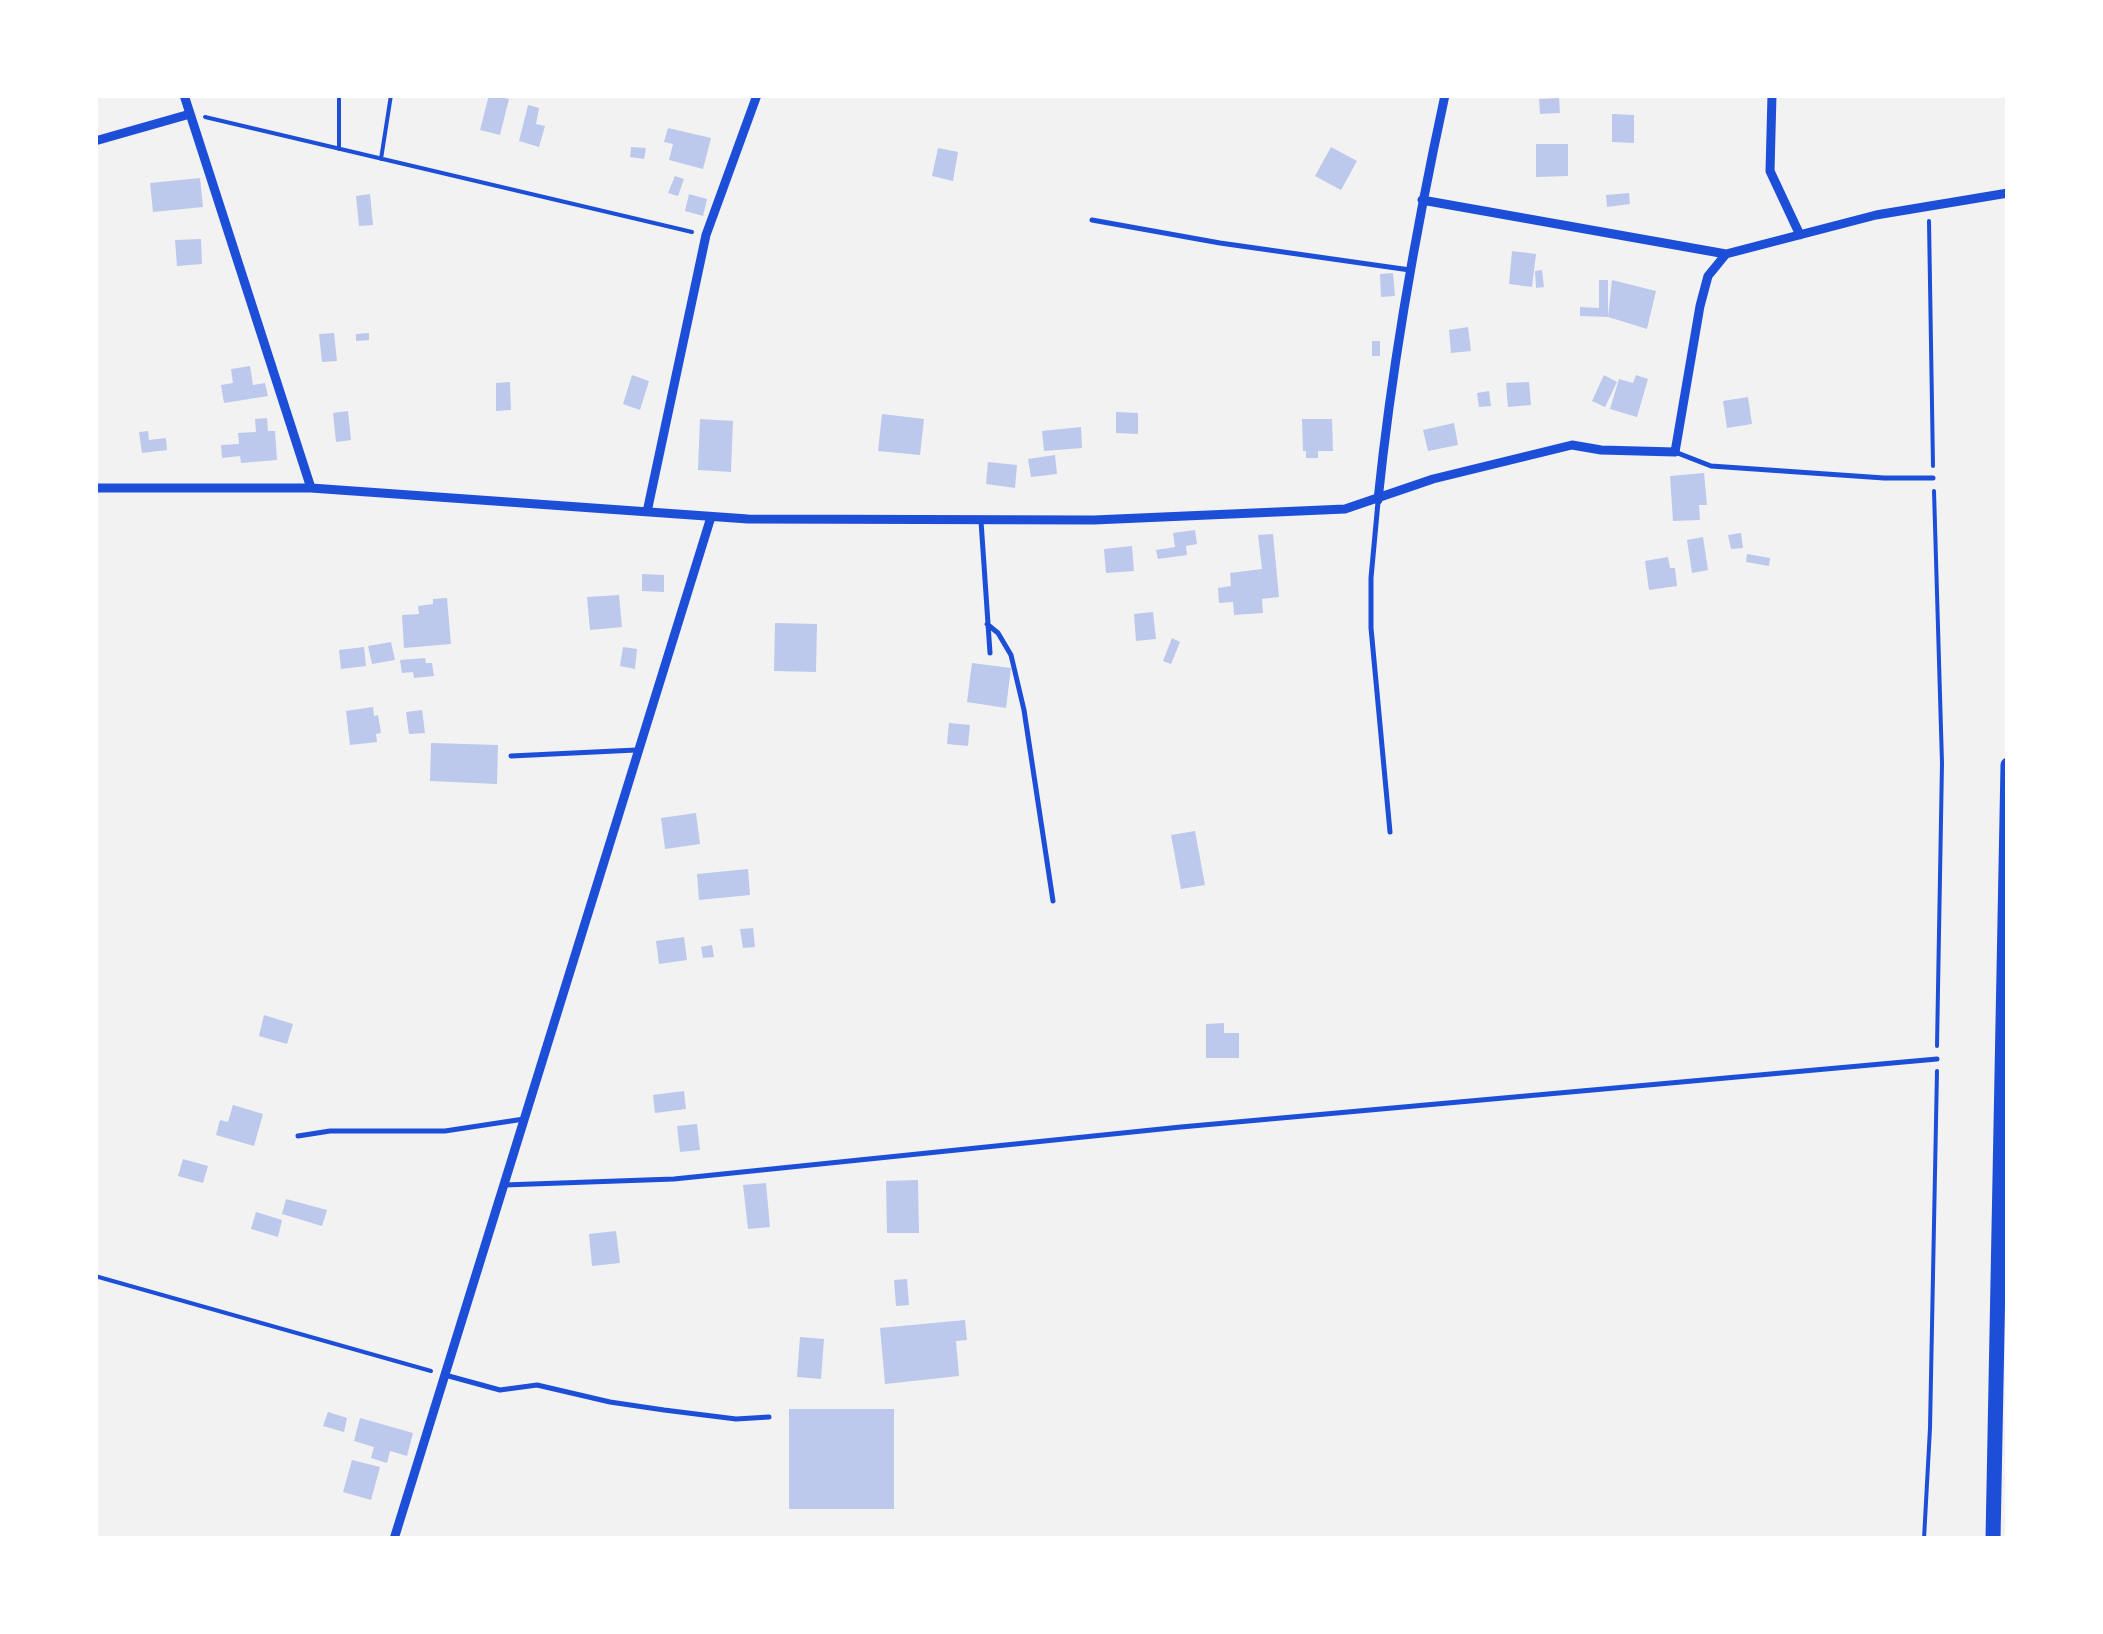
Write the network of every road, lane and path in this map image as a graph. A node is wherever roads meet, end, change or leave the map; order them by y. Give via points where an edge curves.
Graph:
1 (184, 95) edge
2 (339, 95) edge
3 (391, 95) edge
4 (758, 95) edge
5 (1445, 95) edge
6 (1772, 95) edge
7 (190, 114) junction
8 (95, 141) edge
9 (339, 149) junction
10 (381, 159) junction
11 (2008, 193) edge
12 (1422, 200) junction
13 (1928, 206) junction
14 (1092, 220) dead end
15 (706, 236) junction
16 (1800, 236) junction
17 (1726, 254) junction
18 (1410, 270) junction
19 (1675, 452) junction
20 (1933, 478) junction
21 (95, 488) edge
22 (311, 488) junction
23 (1378, 500) junction
24 (647, 512) junction
25 (711, 517) junction
26 (981, 518) junction
27 (987, 624) junction
28 (990, 653) dead end
29 (639, 750) junction
30 (510, 756) dead end
31 (2008, 765) edge
32 (1390, 832) dead end
33 (1053, 901) dead end
34 (1937, 1059) junction
35 (524, 1118) junction
36 (298, 1136) dead end
37 (504, 1185) junction
38 (95, 1276) edge
39 (445, 1375) junction
40 (769, 1417) dead end
41 (394, 1539) edge
42 (1924, 1539) edge
43 (1994, 1539) edge

1 - 7 street
2 - 9 path
3 - 10 path
4 - 15 street
5 - 12 street
6 - 16 street via 1770,170
7 - 8 street
7 - 9 path
7 - 22 street
9 - 10 path
10 - 15 path
11 - 13 street
12 - 17 street
12 - 18 street
13 - 16 street
13 - 20 path
14 - 18 lane
15 - 24 street
16 - 17 street
17 - 19 street via 1708,276 1700,306
18 - 23 street
19 - 20 lane via 1711,466
19 - 23 street via 1572,446 1433,479
20 - 34 path via 1942,763
21 - 22 street
22 - 24 street
23 - 26 street via 1345,509
23 - 32 lane via 1372,628
24 - 25 street
25 - 26 street
25 - 29 street
26 - 27 lane
27 - 28 lane
27 - 33 lane via 1012,655
29 - 30 lane
29 - 35 street
31 - 43 highway
34 - 37 lane via 674,1178
34 - 42 path
35 - 36 lane via 445,1131
35 - 37 street
37 - 39 street
38 - 39 path
39 - 40 lane via 500,1390 537,1385 664,1410
39 - 41 street

